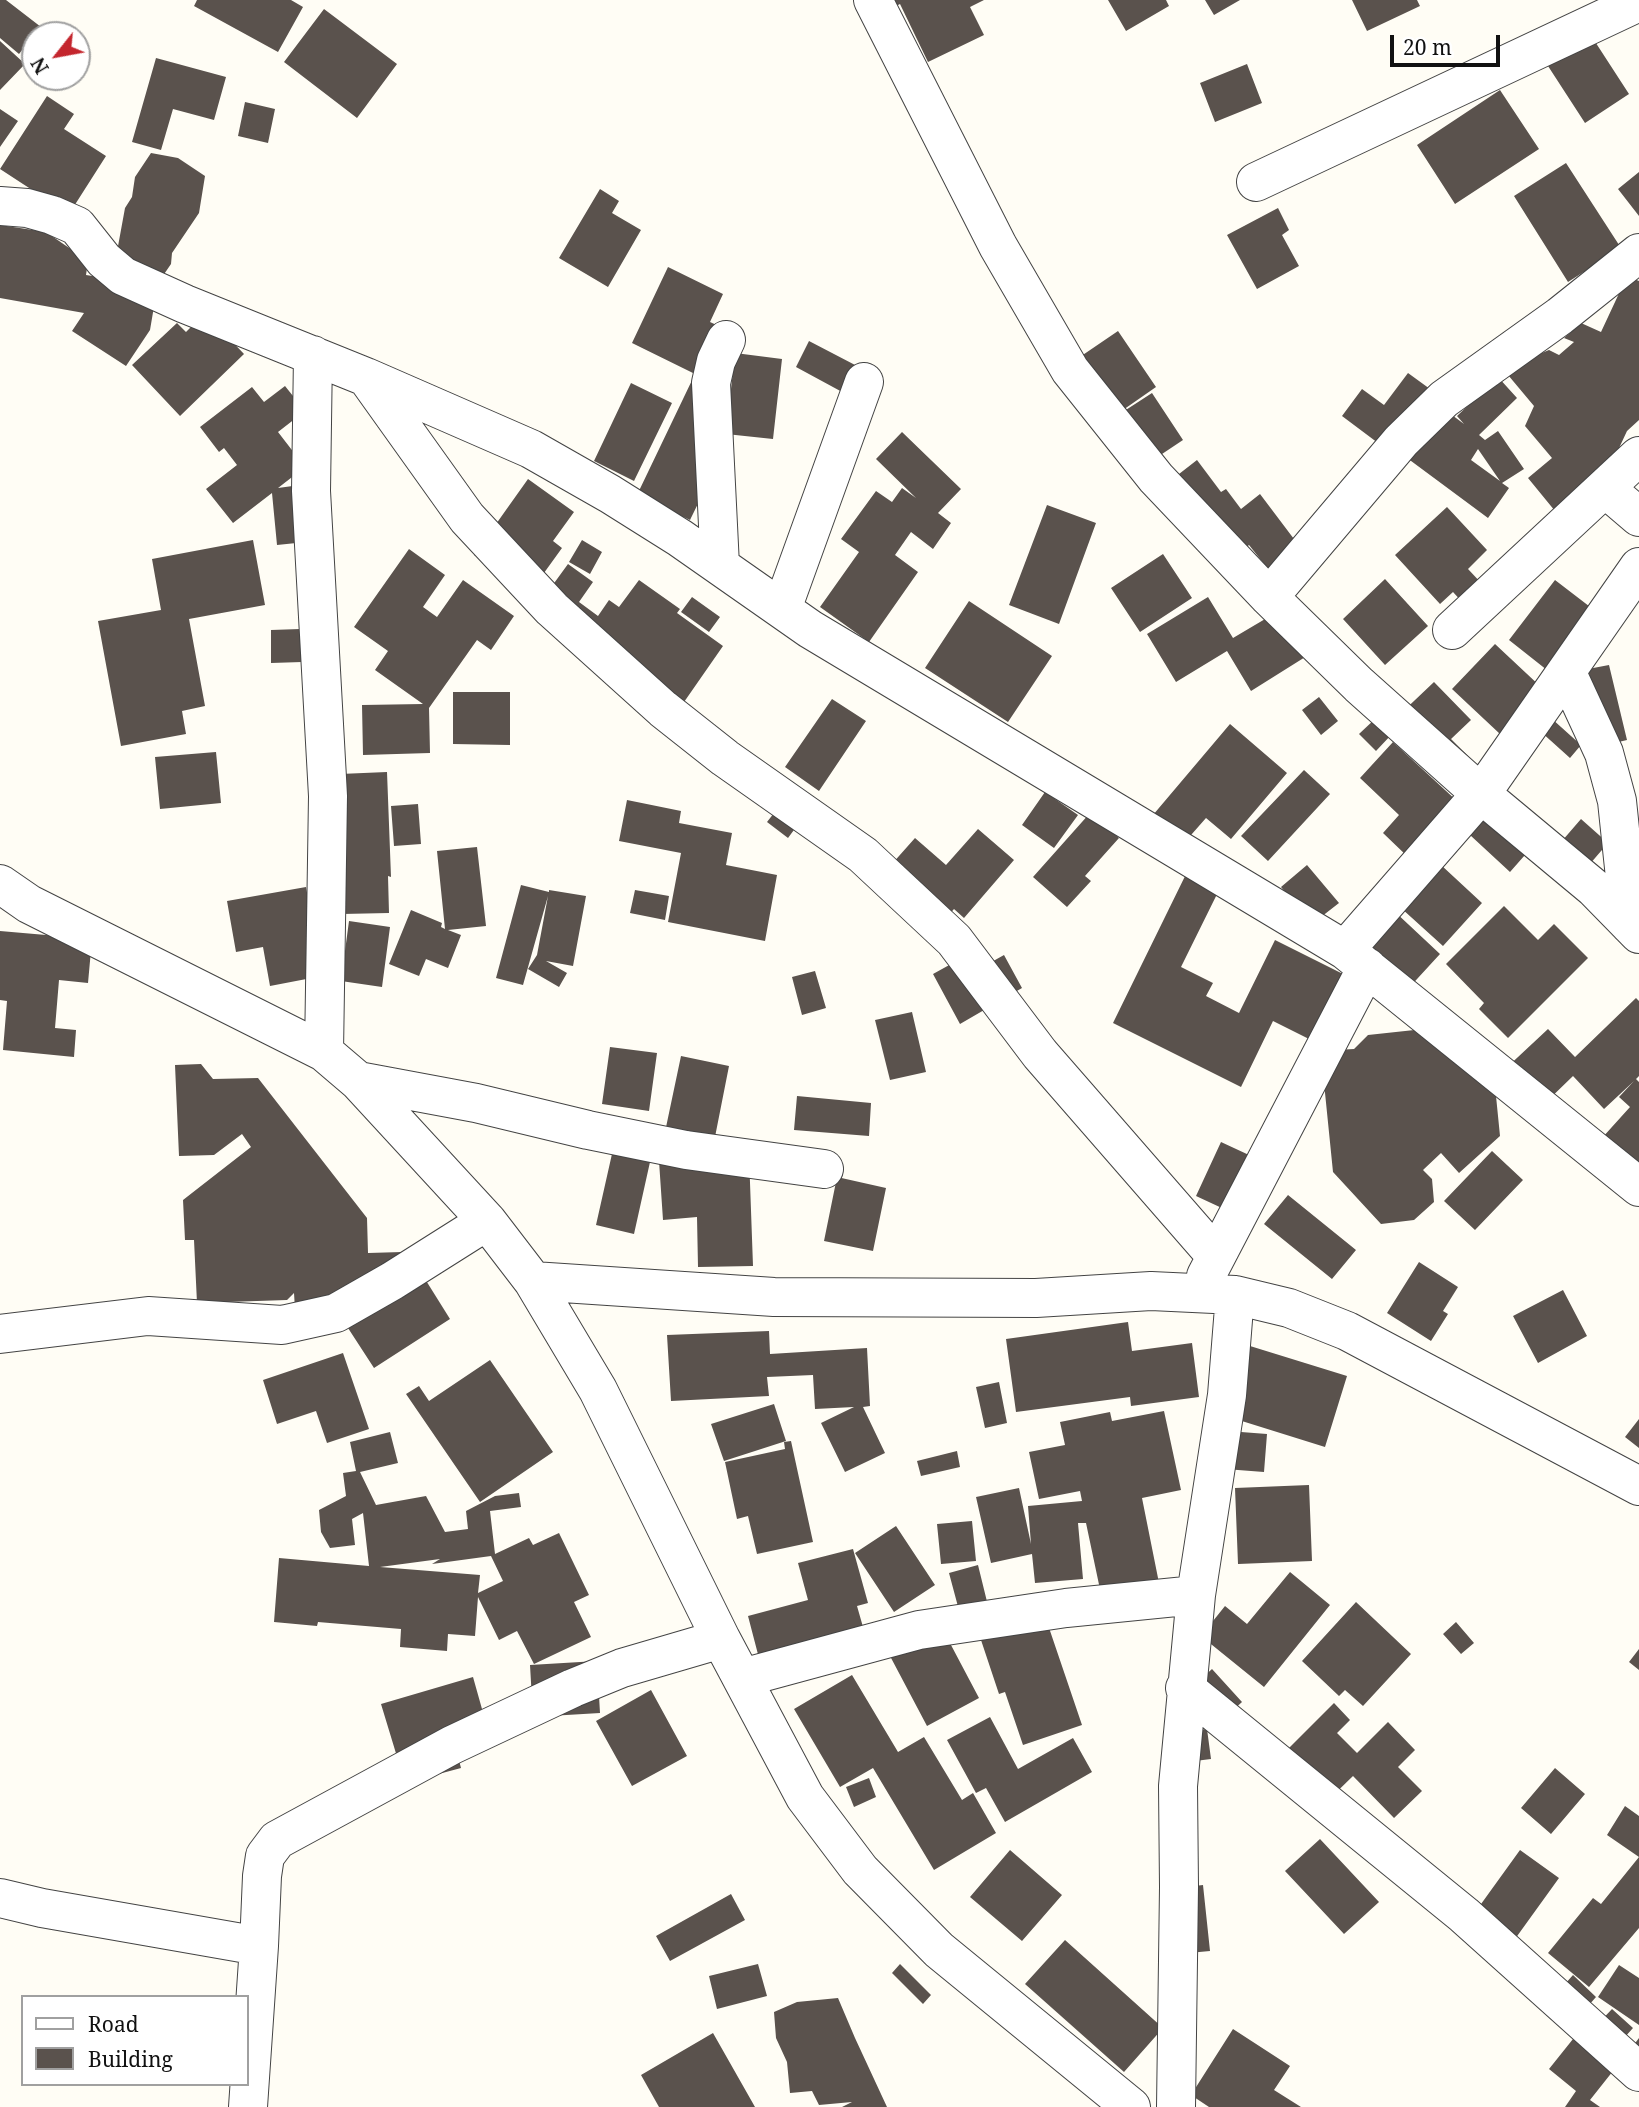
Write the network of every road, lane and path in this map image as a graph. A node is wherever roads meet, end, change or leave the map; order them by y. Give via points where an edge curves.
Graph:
1 (873, 0) edge
2 (1639, 2) edge
3 (1256, 181) dead end
4 (0, 206) edge
5 (1639, 253) edge
6 (726, 340) dead end
7 (313, 355) junction
8 (366, 377) junction
9 (864, 382) dead end
10 (1639, 456) edge
11 (1605, 488) junction
12 (1639, 517) edge
13 (720, 566) junction
14 (1639, 567) edge
15 (1269, 597) junction
16 (782, 610) junction
17 (1452, 630) dead end
18 (1567, 673) junction
19 (1481, 794) junction
20 (0, 884) edge
21 (1635, 930) edge
22 (1356, 958) junction
23 (324, 1052) junction
24 (358, 1081) junction
25 (824, 1169) dead end
26 (1639, 1186) edge
27 (487, 1221) junction
28 (1216, 1256) junction
29 (533, 1281) junction
30 (1197, 1294) junction
31 (1235, 1295) junction
32 (0, 1334) edge
33 (1639, 1486) edge
34 (1196, 1595) junction
35 (721, 1639) junction
36 (742, 1678) junction
37 (1185, 1688) junction
38 (0, 1898) edge
39 (259, 1946) junction
40 (1639, 2071) edge
41 (248, 2107) edge
42 (1131, 2107) edge
43 (1176, 2107) edge

1 - 15 street via 998,246 1070,370 1156,478
2 - 3 street
4 - 7 street via 27,208 77,226 123,276
5 - 15 street via 1444,399 1401,441
6 - 13 street via 711,383
7 - 8 street
7 - 23 street via 311,491 328,796
8 - 13 street via 531,449 622,501
8 - 28 street via 467,517 552,610 725,758 863,855 954,940 1040,1054
9 - 16 street
10 - 11 street
11 - 12 street
11 - 17 street
13 - 16 street
14 - 18 street
15 - 19 street
16 - 22 street
18 - 19 street
18 - 21 street via 1604,752 1617,801
19 - 21 street via 1594,888
19 - 22 street
20 - 23 street via 29,904
22 - 26 street
22 - 28 street
23 - 24 street
24 - 25 street via 686,1150
24 - 27 street
27 - 29 street
27 - 32 street via 336,1313 282,1325 148,1316
28 - 30 street
29 - 30 street via 774,1297
29 - 35 street via 598,1390
30 - 31 street
31 - 33 street via 1289,1308 1347,1331
31 - 34 street via 1227,1395
34 - 36 street via 919,1630
34 - 37 street
35 - 36 street
35 - 39 street via 622,1668 573,1688 452,1745 277,1840 265,1856 261,1876
36 - 42 street via 805,1797 860,1870 939,1950
37 - 40 street via 1464,1915
37 - 43 street via 1178,1786
38 - 39 street
39 - 41 street

